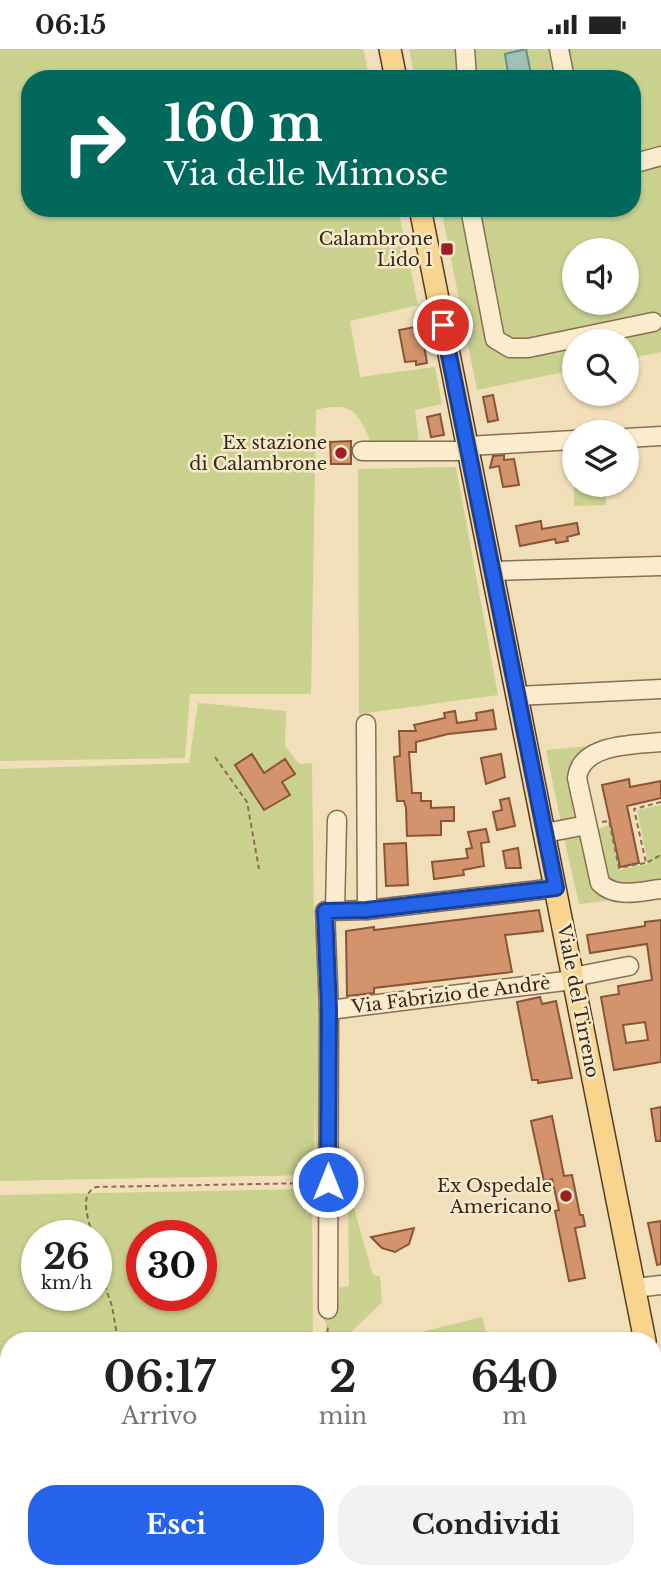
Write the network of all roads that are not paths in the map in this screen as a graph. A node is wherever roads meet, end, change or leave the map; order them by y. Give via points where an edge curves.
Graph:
1 (390, 49) edge
2 (465, 49) edge
3 (559, 49) edge
4 (394, 70) edge
5 (466, 70) edge
6 (563, 70) edge
7 (661, 156) edge
8 (641, 162) edge
9 (423, 217) edge
10 (472, 217) edge
11 (653, 323) dead end
12 (661, 436) edge
13 (639, 437) edge
14 (562, 441) edge
15 (468, 449) junction
16 (362, 451) dead end
17 (661, 566) edge
18 (492, 571) junction
19 (661, 689) edge
20 (517, 696) junction
21 (366, 724) dead end
22 (661, 742) edge
23 (337, 820) dead end
24 (587, 825) junction
25 (545, 833) junction
26 (556, 888) junction
27 (661, 889) edge
28 (367, 910) junction
29 (330, 911) junction
30 (629, 966) dead end
31 (573, 979) junction
32 (329, 1010) junction
33 (661, 1285) edge
34 (635, 1287) junction
35 (328, 1309) road end
36 (643, 1332) edge

1 - 4 main road
2 - 5 street
3 - 6 street
7 - 8 street
9 - 15 main road, Viale del Tirreno
10 - 11 street via 495,339 510,348
12 - 13 street
14 - 15 street
15 - 16 street
15 - 18 main road, Viale del Tirreno
17 - 18 street
18 - 20 main road, Viale del Tirreno
19 - 20 street
20 - 25 main road, Viale del Tirreno
21 - 28 street
22 - 24 street via 617,747 595,753 584,762 577,778
23 - 29 street, Via Fabrizio de Andrè
24 - 25 street
24 - 27 street via 597,875 604,887 620,893
25 - 26 main road, Viale del Tirreno
26 - 28 street
26 - 31 main road, Viale del Tirreno
28 - 29 street
29 - 32 street, Via Fabrizio de Andrè
30 - 31 street, Via Fabrizio de Andrè
31 - 32 street, Via Fabrizio de Andrè
31 - 34 main road, Viale del Tirreno
32 - 35 street, Via Fabrizio de Andrè
33 - 34 street
34 - 36 main road, Viale del Tirreno

